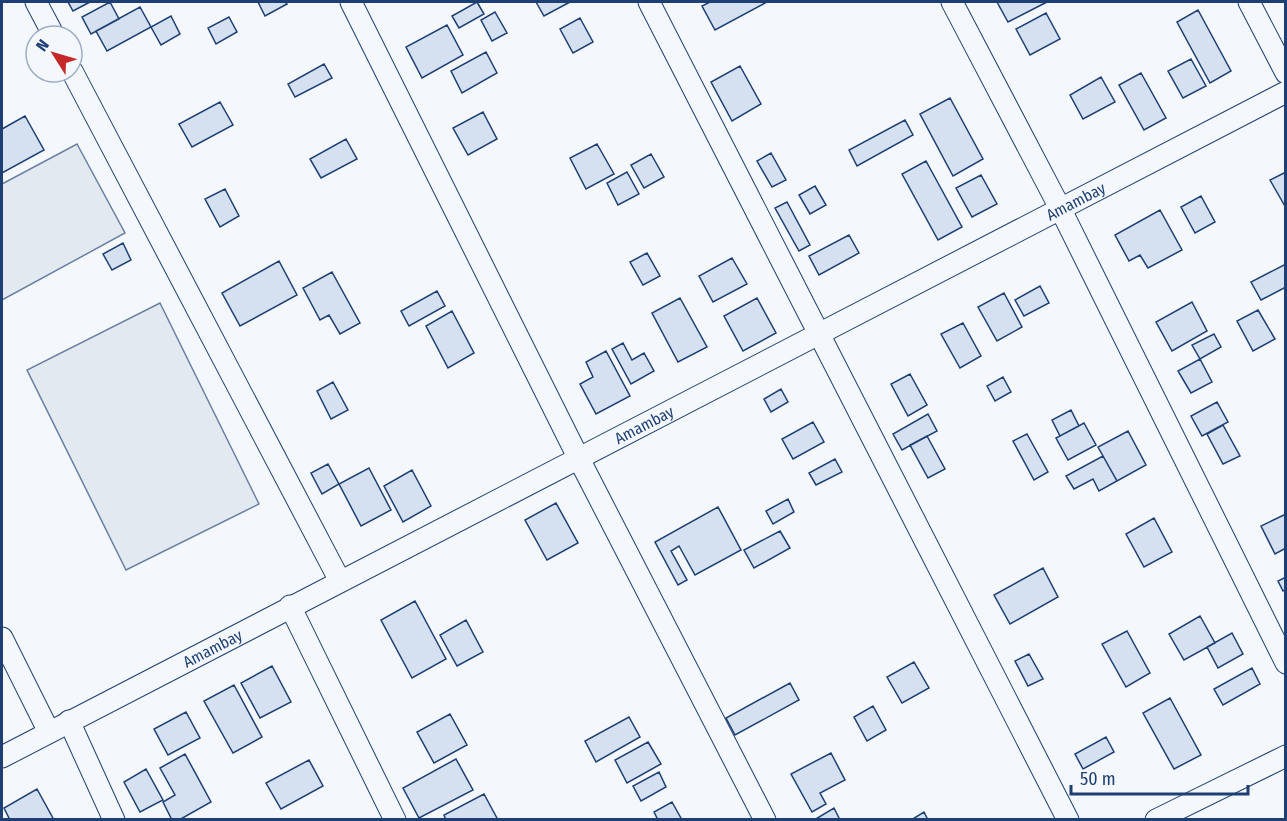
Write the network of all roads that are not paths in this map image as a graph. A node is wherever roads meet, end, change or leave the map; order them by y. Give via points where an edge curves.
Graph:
1 (36, 2) edge
2 (351, 2) edge
3 (649, 2) edge
4 (952, 2) edge
5 (1249, 2) edge
6 (48, 24) edge
7 (1286, 73) edge
8 (79, 84) edge
9 (1286, 92) edge
10 (1060, 208) junction
11 (819, 332) junction
12 (578, 457) junction
13 (340, 581) junction
14 (290, 606) junction
15 (2, 638) edge
16 (1286, 663) edge
17 (69, 721) junction
18 (49, 732) junction
19 (1286, 756) edge
20 (2, 757) edge
21 (114, 819) edge
22 (395, 819) edge
23 (765, 819) edge
24 (1068, 819) edge
25 (1156, 819) edge

1 - 6 street
2 - 12 street
3 - 11 street
4 - 10 street
5 - 7 street
8 - 13 street
9 - 10 street, Amambay
10 - 11 street, Amambay
10 - 16 street
11 - 12 street, Amambay
11 - 24 street
12 - 13 street, Amambay
12 - 23 street
13 - 14 street, Amambay
14 - 17 street, Amambay
14 - 22 street
15 - 18 street
17 - 18 street, Amambay
17 - 21 street
18 - 20 street, Amambay
19 - 25 street

